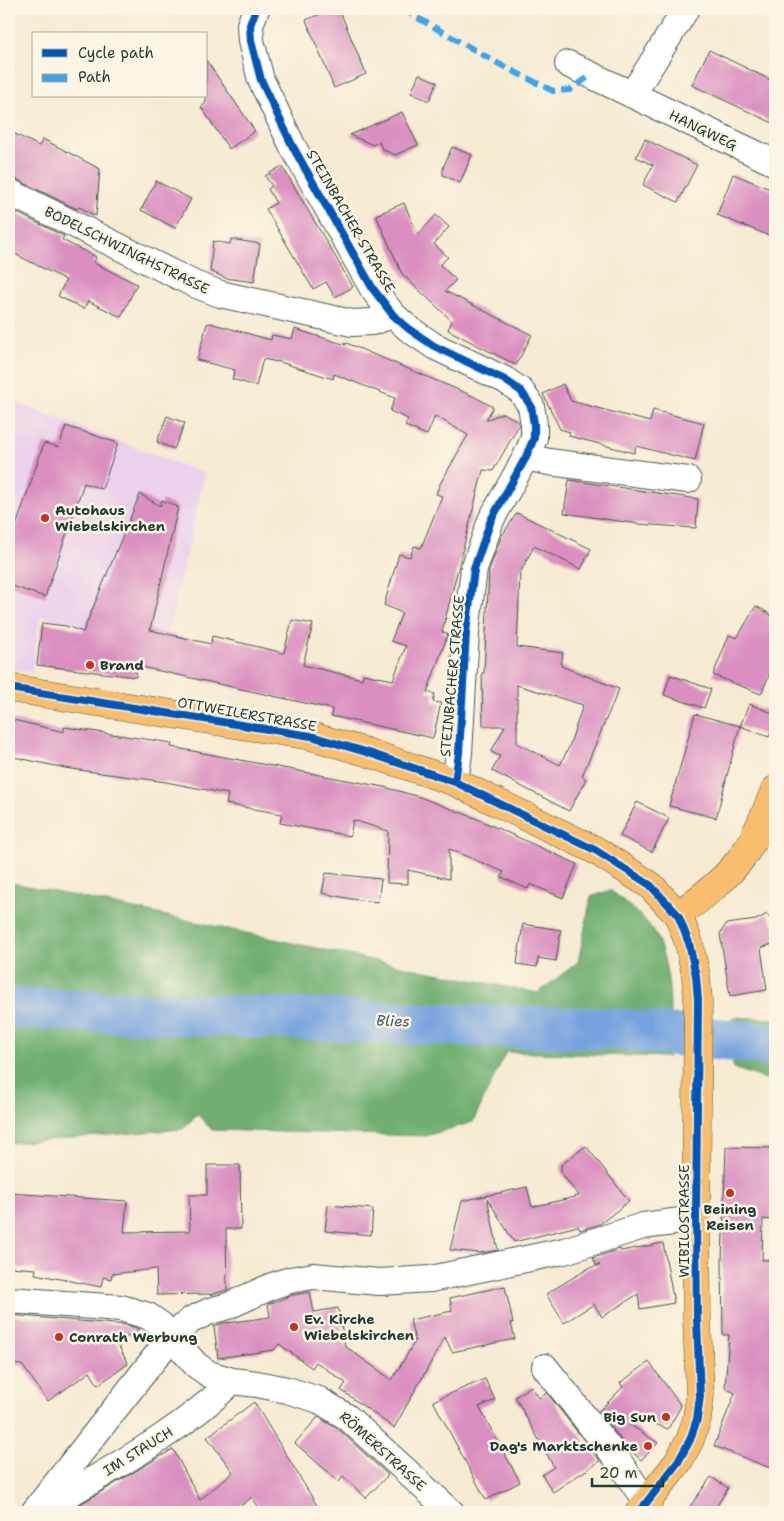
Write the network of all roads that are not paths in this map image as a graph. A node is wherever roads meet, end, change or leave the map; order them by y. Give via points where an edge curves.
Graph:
1 (256, 9) edge
2 (686, 9) edge
3 (568, 64) dead end
4 (632, 95) junction
5 (775, 163) edge
6 (9, 192) edge
7 (393, 315) junction
8 (526, 457) junction
9 (688, 480) dead end
10 (9, 688) edge
11 (455, 782) junction
12 (775, 790) edge
13 (678, 915) junction
14 (696, 1219) junction
15 (9, 1300) edge
16 (172, 1336) junction
17 (545, 1367) dead end
18 (232, 1381) junction
19 (644, 1506) edge
20 (34, 1512) edge
21 (38, 1512) edge
22 (451, 1512) edge

1 - 7 street, STEINBACHER STRASSE via 250,25 251,41 261,80 293,147 373,289
2 - 4 street
3 - 4 street, HANGWEG
4 - 5 street, HANGWEG
6 - 7 street, BODELSCHWINGHSTRASSE via 220,294 352,323 372,322
7 - 8 street, STEINBACHER STRASSE via 434,346 521,391 530,406 534,424 534,438
8 - 9 street
8 - 11 street, STEINBACHER STRASSE via 490,520 474,569
10 - 11 main road, OTTWEILERSTRASSE via 311,736
11 - 13 main road, OTTWEILERSTRASSE via 594,850 650,885
12 - 13 main road via 745,853 724,878
13 - 14 main road, WIBILOSTRASSE via 689,942 698,1000
14 - 16 street via 643,1226 564,1251 431,1279 379,1282 313,1276 290,1280 191,1320
14 - 19 main road, WIBILOSTRASSE via 700,1396 697,1420 678,1462
15 - 16 street, RÖMERSTRASSE via 121,1308 148,1316
16 - 18 street, RÖMERSTRASSE via 196,1365 209,1374
16 - 20 street
17 - 19 street via 614,1454 638,1490
18 - 21 street, IM STAUCH via 183,1422
18 - 22 street, RÖMERSTRASSE via 319,1400 348,1417

